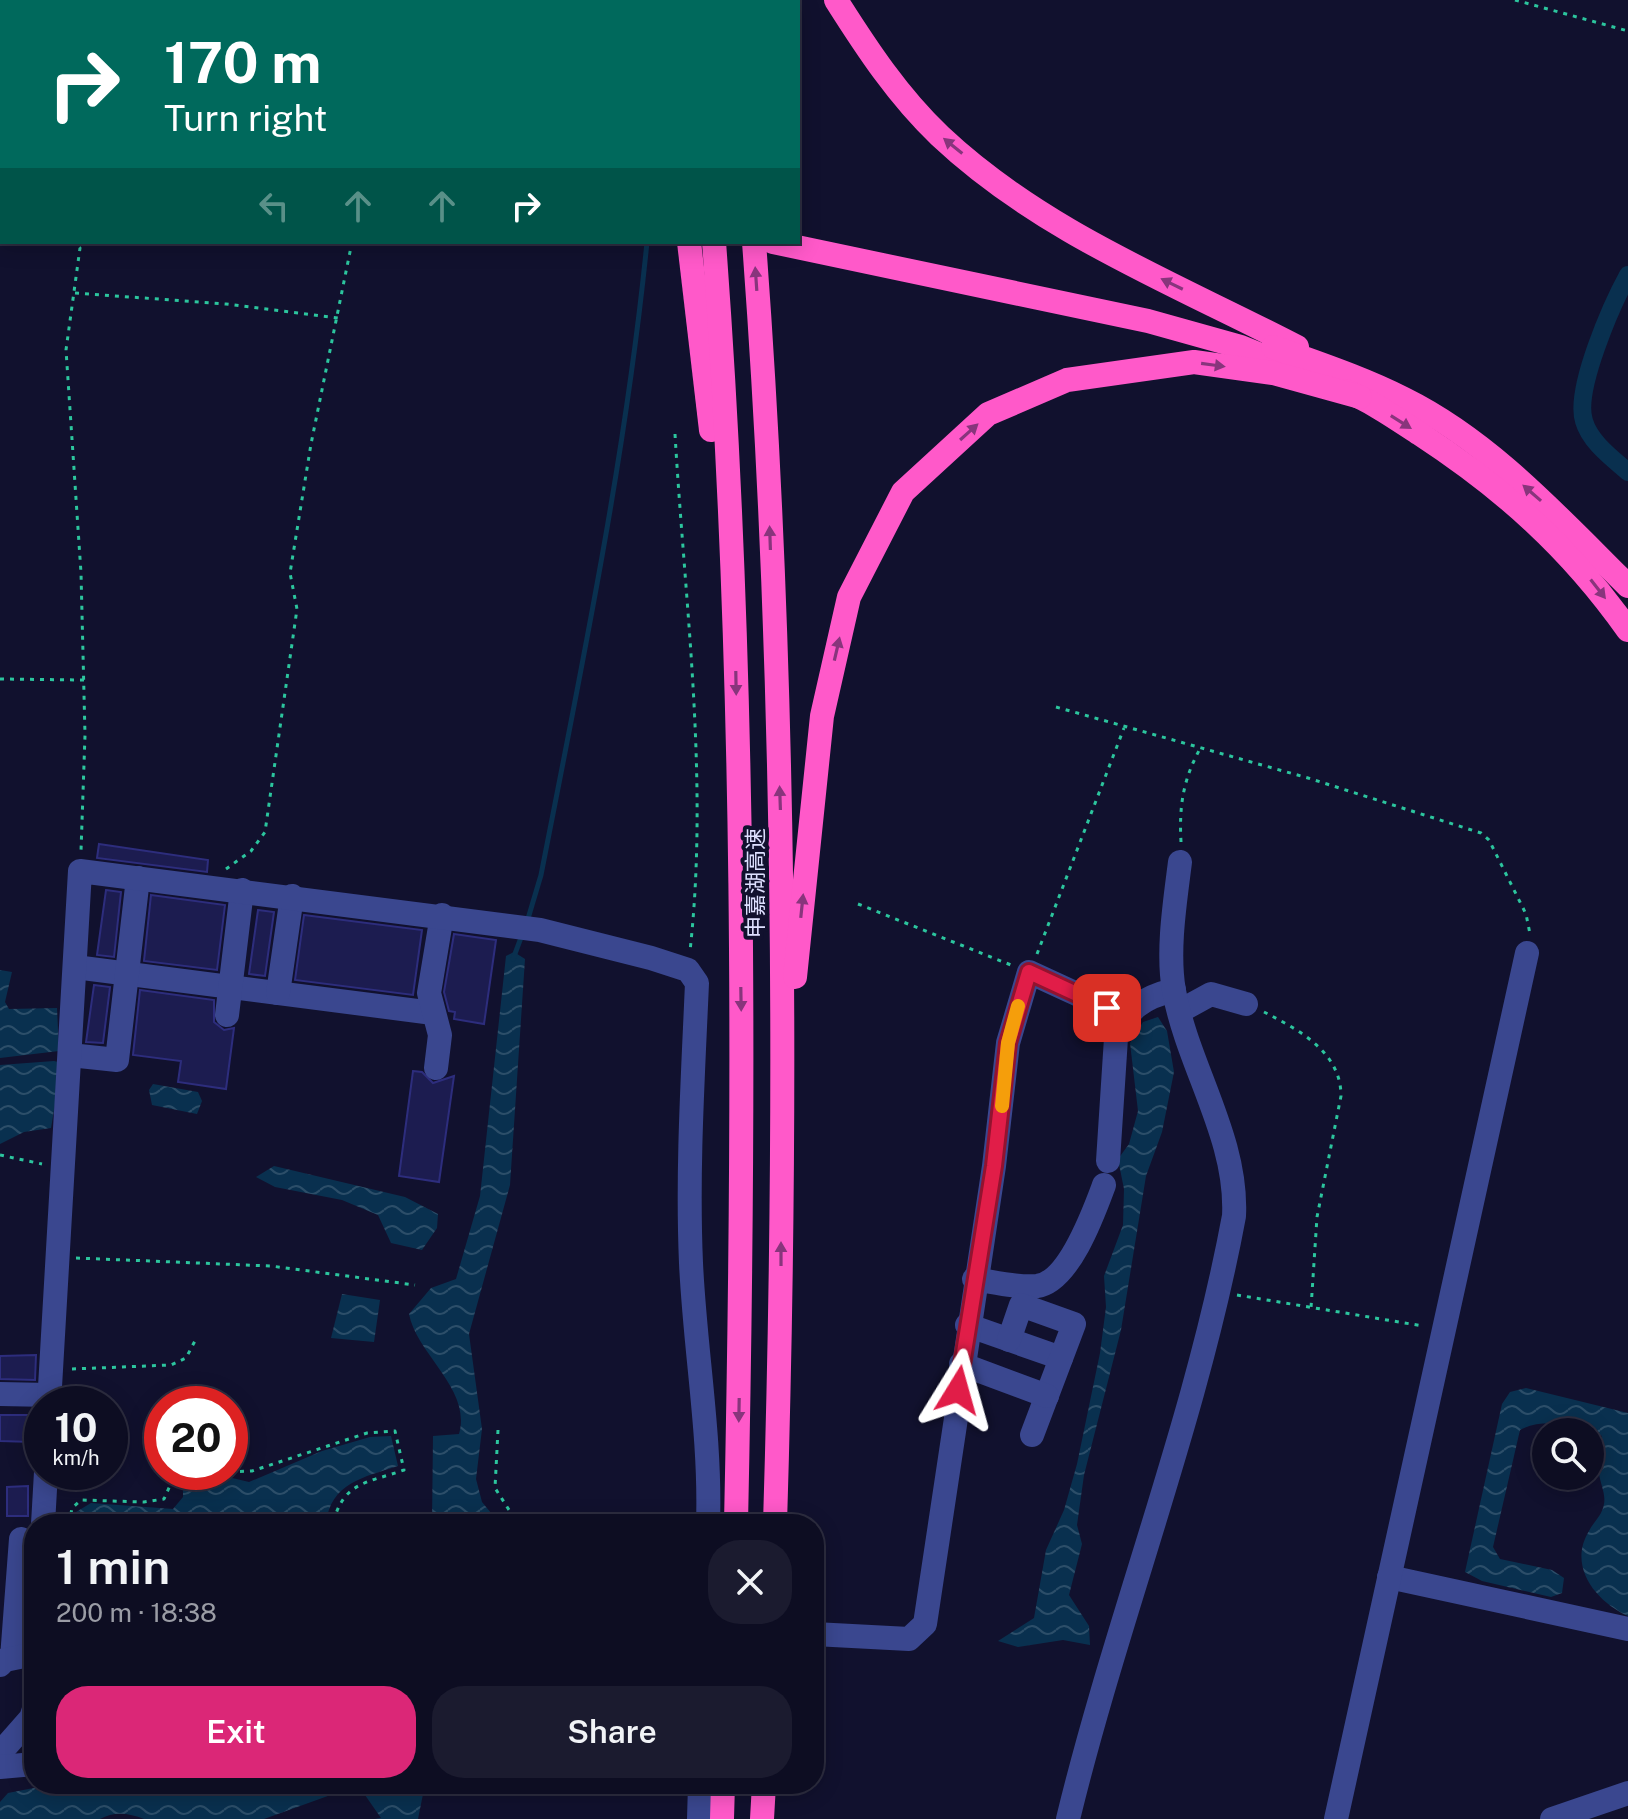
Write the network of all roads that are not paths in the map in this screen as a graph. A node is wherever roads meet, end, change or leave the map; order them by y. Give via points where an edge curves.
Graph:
1 (836, 0) edge
2 (800, 233) edge
3 (689, 244) edge
4 (714, 244) edge
5 (754, 244) edge
6 (783, 244) edge
7 (1148, 316) junction
8 (1363, 390) junction
9 (1628, 586) edge
10 (1628, 630) edge
11 (736, 639) junction
12 (1180, 862) road end
13 (138, 878) junction
14 (232, 889) junction
15 (292, 896) junction
16 (442, 915) junction
17 (1527, 953) road end
18 (75, 967) junction
19 (127, 974) junction
20 (230, 987) junction
21 (278, 993) junction
22 (1177, 1000) junction
23 (1246, 1004) road end
24 (433, 1013) junction
25 (227, 1015) dead end
26 (1122, 1022) junction
27 (70, 1055) junction
28 (436, 1068) dead end
29 (782, 1095) junction
30 (974, 1279) junction
31 (967, 1325) junction
32 (1009, 1340) junction
33 (1061, 1358) junction
34 (961, 1364) junction
35 (51, 1386) edge
36 (0, 1394) edge
37 (24, 1396) edge
38 (1047, 1396) junction
39 (1032, 1435) dead end
40 (45, 1490) edge
41 (44, 1514) edge
42 (708, 1514) edge
43 (736, 1514) edge
44 (775, 1514) edge
45 (18, 1539) edge
46 (1389, 1577) junction
47 (17, 1601) edge
48 (1628, 1629) edge
49 (824, 1635) edge
50 (15, 1659) edge
51 (24, 1726) edge
52 (0, 1753) edge
53 (24, 1765) edge
54 (0, 1767) edge
55 (1628, 1793) edge
56 (700, 1794) edge
57 (723, 1794) edge
58 (763, 1794) edge
59 (699, 1819) edge
60 (722, 1819) edge
61 (762, 1819) edge
62 (1068, 1819) edge
63 (1336, 1819) edge
64 (1552, 1819) edge

8 -> 1 highway via 1097,248 1015,197 940,135 875,63
2 - 7 highway
3 - 11 highway
4 - 11 highway, 申嘉湖高速
29 -> 5 highway, 申嘉湖高速 via 780,789
6 - 7 highway
7 - 8 highway
9 -> 8 highway via 1484,451 1405,399
8 -> 10 highway via 1463,462 1562,546
29 -> 8 highway via 822,716 849,597 903,492 988,414 1067,380 1194,362
11 -> 43 highway, 申嘉湖高速 via 743,1094
12 - 22 street
13 - 14 street
13 - 18 street via 80,871
13 - 19 street
14 - 15 street
14 - 20 street
15 - 16 street
15 - 21 street
16 - 24 street via 429,993
16 - 42 street via 529,929 688,970 697,983 691,1260 707,1422
17 - 46 street
18 - 19 street
18 - 27 street
19 - 20 street
19 - 27 street via 117,1060
20 - 21 street
20 - 25 street
21 - 24 street
22 - 23 street via 1211,994
22 - 26 street via 1148,996
22 - 62 street via 1229,1158 1235,1196 1199,1370 1111,1656
24 - 28 street via 440,1035
26 - 30 street via 1116,1038 1106,1173 1083,1239 1052,1280 1038,1286
26 - 30 street via 1107,1008 1029,972 1008,1043
27 - 35 street
44 -> 29 highway, 申嘉湖高速
30 - 31 street
31 - 32 street
31 - 34 street
32 - 33 street
32 - 33 street via 1021,1305 1074,1324
33 - 38 street
34 - 38 street
34 - 49 street via 925,1624 909,1639
36 - 37 street
38 - 39 street
40 - 41 street
45 - 47 street
46 - 48 street
46 - 63 street
47 - 50 street
51 - 52 street
53 - 54 street
55 - 64 street
56 - 59 street
57 - 60 highway
58 - 61 highway

